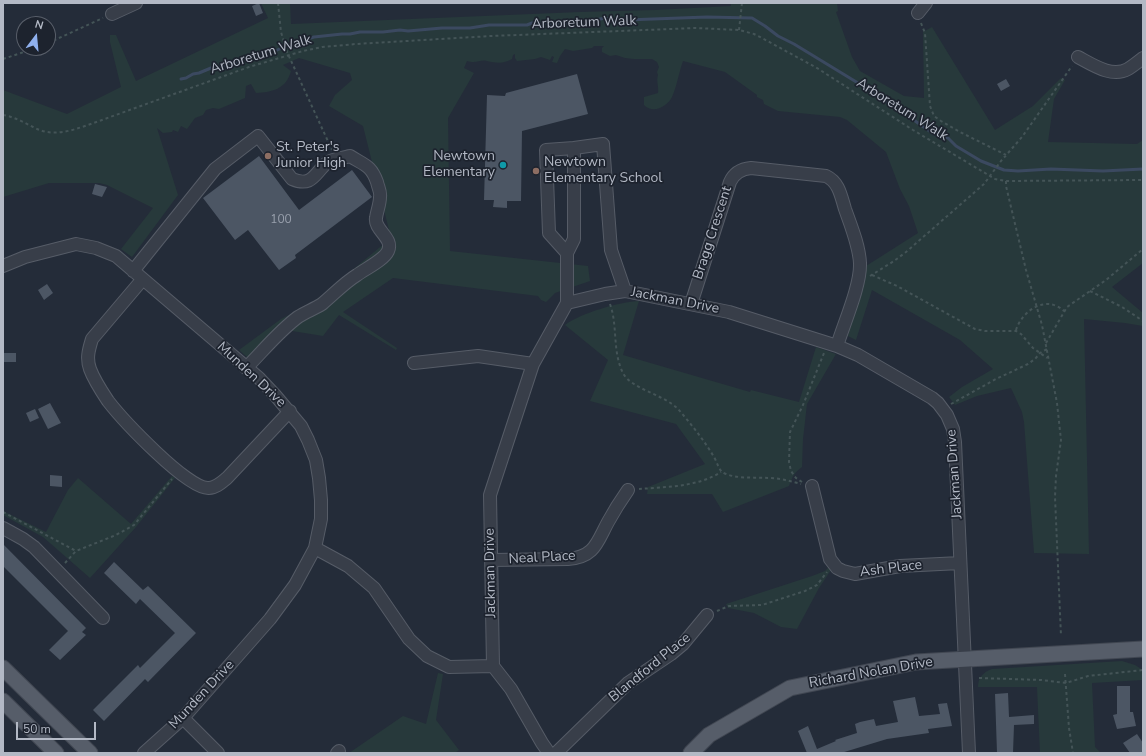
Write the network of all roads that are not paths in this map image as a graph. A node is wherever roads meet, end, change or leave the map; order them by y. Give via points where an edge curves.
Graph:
1 (136, 3) edge
2 (926, 3) edge
3 (918, 13) road end
4 (112, 14) road end
5 (1078, 57) road end
6 (1143, 58) edge
7 (574, 148) junction
8 (567, 253) junction
9 (3, 266) edge
10 (133, 271) junction
11 (142, 280) junction
12 (625, 291) junction
13 (567, 303) junction
14 (691, 304) junction
15 (832, 344) junction
16 (414, 363) dead end
17 (533, 364) junction
18 (246, 368) junction
19 (290, 411) junction
20 (812, 486) road end
21 (628, 490) road end
22 (3, 528) edge
23 (315, 548) junction
24 (492, 560) junction
25 (960, 563) junction
26 (707, 615) road end
27 (103, 618) dead end
28 (1143, 649) edge
29 (965, 659) junction
30 (493, 666) junction
31 (3, 668) edge
32 (3, 701) edge
33 (183, 718) junction
34 (56, 753) edge
35 (90, 753) edge
36 (144, 753) edge
37 (218, 753) edge
38 (549, 753) edge
39 (556, 753) edge
40 (691, 753) edge
41 (969, 753) edge

1 - 4 street
2 - 3 street
5 - 6 street via 1101,69 1117,72 1127,70
7 - 8 street via 574,238
7 - 8 street via 546,150 549,233
7 - 12 street via 603,144 611,250
8 - 13 street
9 - 10 street, Munden Drive via 25,257 76,244 116,256
10 - 11 street, Munden Drive
10 - 18 street via 215,170 258,136 292,179 300,183 311,181 330,161 350,156 372,171 380,197 375,220 386,237 388,251 323,303 288,325
11 - 18 street, Munden Drive
11 - 19 street via 92,339 88,359 94,377 126,423 178,472 197,486 208,488 219,484
12 - 13 street, Jackman Drive
12 - 14 street, Jackman Drive
13 - 17 street, Jackman Drive
14 - 15 street, Jackman Drive via 730,312
14 - 15 street, Bragg Crescent via 730,182 735,174 751,168 821,175 834,181 839,190 858,248 860,263 859,277
15 - 25 street, Jackman Drive via 858,355 926,394 938,403 951,422 954,436
16 - 17 street via 478,356
17 - 24 street, Jackman Drive via 490,495
18 - 19 street, Munden Drive
19 - 23 street, Munden Drive via 308,440 320,478 321,519
20 - 25 street, Ash Place via 828,552 833,564 843,571 855,574 900,566
21 - 24 street, Neal Place via 608,521 599,542 586,555 574,559
22 - 27 street via 29,543
23 - 30 street via 348,566 374,588 408,639 427,656 449,667
23 - 33 street, Munden Drive via 295,585 270,619
24 - 30 street, Jackman Drive
25 - 29 street, Jackman Drive
26 - 39 street, Blandford Place via 683,644 628,683
28 - 29 main road, Richard Nolan Drive
29 - 40 main road, Richard Nolan Drive via 916,662 790,688 709,735
29 - 41 street, Jackman Drive
30 - 38 street via 512,689
31 - 35 main road
32 - 34 main road
33 - 36 street, Munden Drive
33 - 37 street

